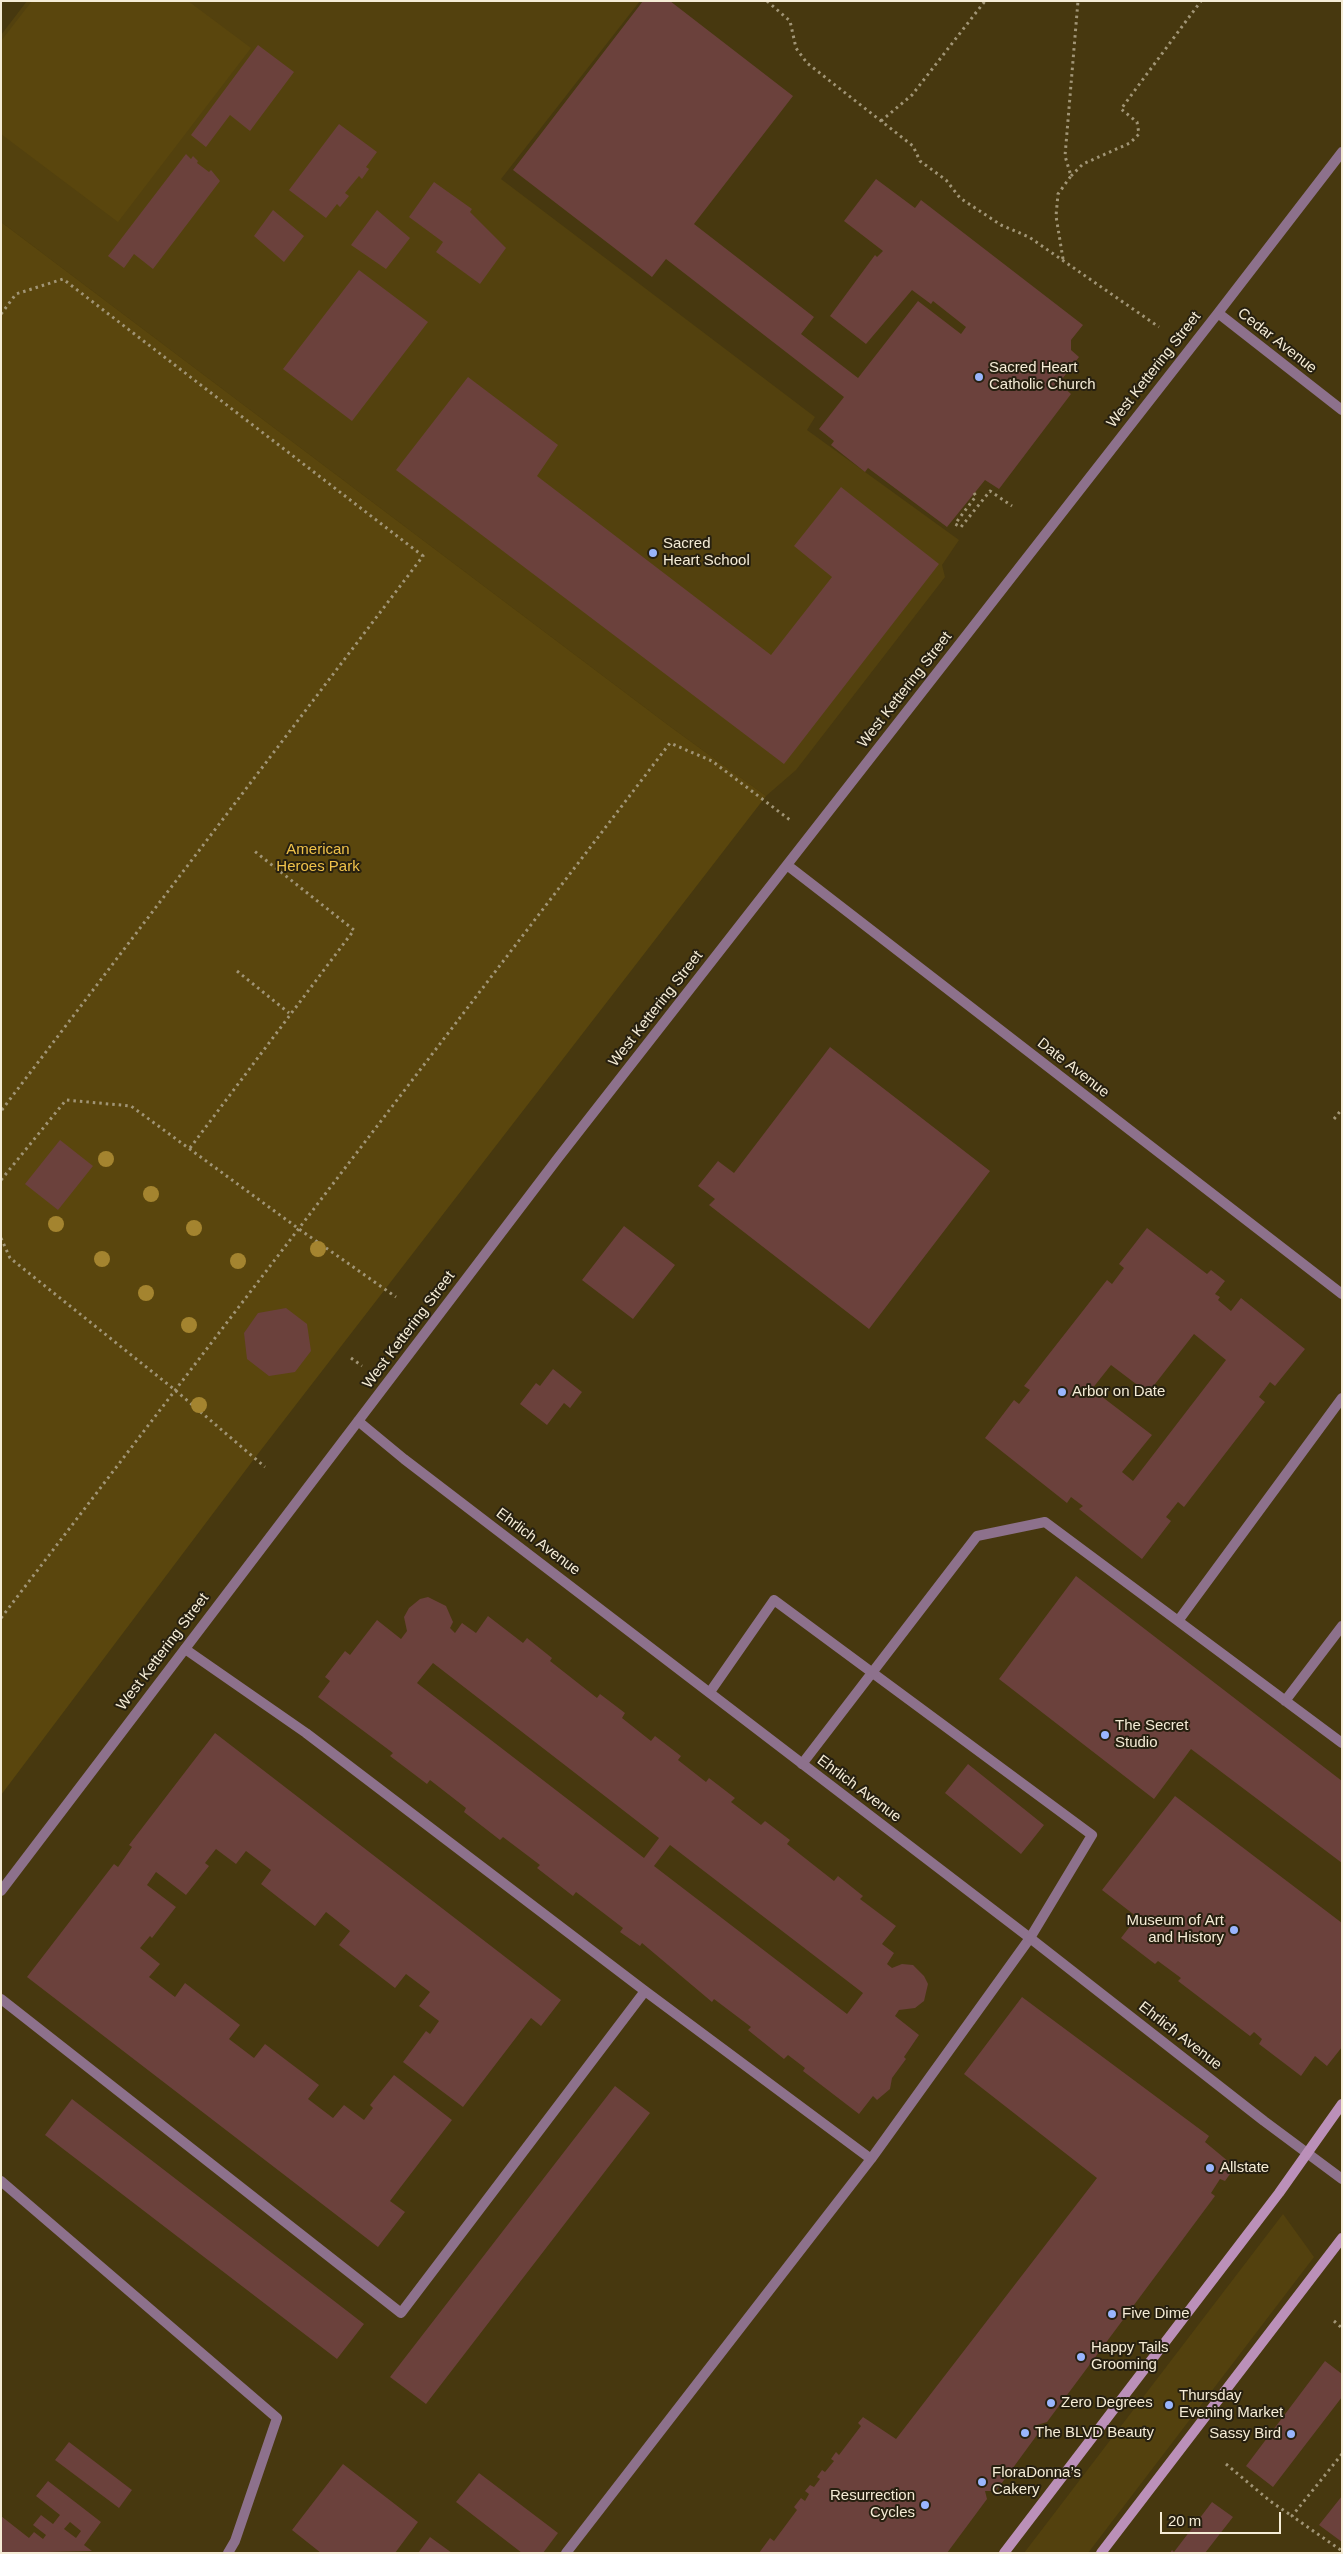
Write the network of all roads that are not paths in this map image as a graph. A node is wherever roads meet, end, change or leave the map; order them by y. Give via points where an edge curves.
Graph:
1 (1342, 152) edge
2 (1218, 313) junction
3 (1342, 410) edge
4 (788, 865) junction
5 (1342, 1294) edge
6 (1342, 1398) edge
7 (358, 1422) junction
8 (1178, 1621) junction
9 (1342, 1626) edge
10 (185, 1649) junction
11 (874, 1674) junction
12 (710, 1692) junction
13 (1285, 1701) junction
14 (1342, 1743) edge
15 (802, 1764) junction
16 (1, 1891) edge
17 (1030, 1938) junction
18 (645, 1991) junction
19 (1, 1999) edge
20 (1342, 2104) edge
21 (1308, 2153) junction
22 (871, 2159) junction
23 (1342, 2179) edge
24 (1, 2181) edge
25 (1342, 2238) edge
26 (228, 2553) edge
27 (566, 2553) edge
28 (1004, 2553) edge
29 (1101, 2553) edge

1 - 2 street, West Kettering Street
2 - 3 street, Cedar Avenue
2 - 4 street, West Kettering Street
4 - 5 street, Date Avenue
4 - 7 street, West Kettering Street via 558,1158
6 - 8 street
7 - 10 street, West Kettering Street
7 - 12 street, Ehrlich Avenue
8 - 11 street via 1045,1522 977,1536
8 - 13 street
9 - 13 street
10 - 16 street, West Kettering Street
10 - 18 street via 306,1733
11 - 12 street via 774,1600
11 - 15 street
11 - 17 street via 1092,1835
12 - 15 street, Ehrlich Avenue
13 - 14 street
15 - 17 street, Ehrlich Avenue
17 - 21 street, Ehrlich Avenue
17 - 22 street
18 - 19 street via 401,2313
18 - 22 street
20 - 21 street
21 - 23 street, Ehrlich Avenue
21 - 28 street
22 - 27 street
24 - 26 street via 277,2418 236,2541
25 - 29 street

